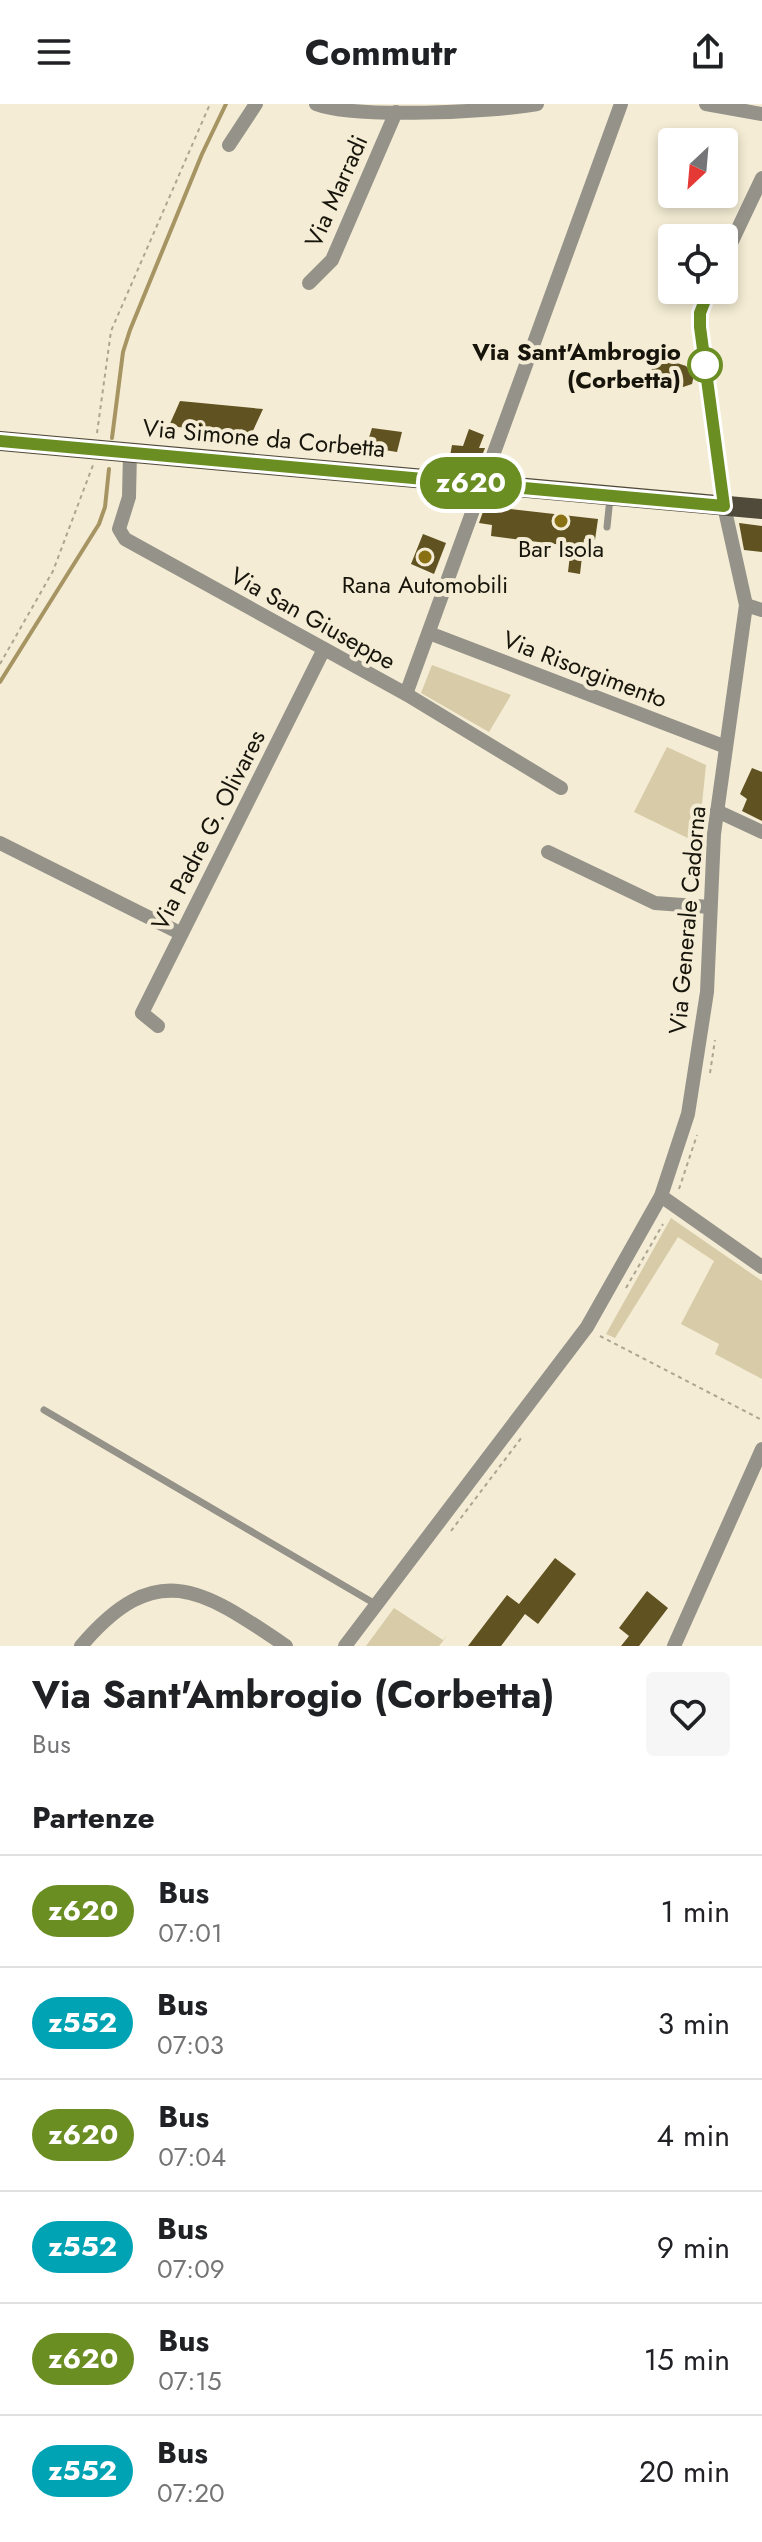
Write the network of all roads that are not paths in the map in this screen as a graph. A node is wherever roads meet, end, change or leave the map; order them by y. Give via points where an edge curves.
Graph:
1 (256, 104) edge
2 (316, 104) edge
3 (537, 104) edge
4 (621, 104) edge
5 (706, 104) edge
6 (396, 112) junction
7 (762, 114) edge
8 (229, 145) dead end
9 (762, 178) edge
10 (738, 229) edge
11 (309, 283) dead end
12 (704, 304) edge
13 (0, 441) edge
14 (130, 452) junction
15 (484, 484) junction
16 (610, 496) junction
17 (724, 506) junction
18 (762, 509) edge
19 (607, 527) dead end
20 (746, 605) junction
21 (762, 610) edge
22 (429, 633) junction
23 (324, 649) junction
24 (406, 694) junction
25 (726, 747) junction
26 (561, 788) dead end
27 (717, 811) junction
28 (762, 832) edge
29 (0, 843) edge
30 (548, 852) dead end
31 (710, 907) junction
32 (180, 933) junction
33 (158, 1026) dead end
34 (667, 1200) junction
35 (762, 1267) edge
36 (44, 1410) dead end
37 (762, 1449) edge
38 (377, 1605) junction
39 (81, 1646) edge
40 (286, 1646) edge
41 (345, 1646) edge
42 (674, 1646) edge

1 - 8 street
2 - 6 street via 343,111
3 - 6 street
4 - 15 street, Via San Giuseppe
5 - 7 street
6 - 11 street, Via Marradi via 332,260
9 - 10 street
12 - 17 street, Via Generale Cadorna via 700,327
13 - 14 main road, Via Simone da Corbetta
14 - 15 main road, Via Simone da Corbetta
14 - 23 street, Via San Giuseppe via 121,535
15 - 16 main road, Via Simone da Corbetta
15 - 22 street, Via San Giuseppe
16 - 17 main road, Via Simone da Corbetta
16 - 19 lane
17 - 18 main road, Via Simone da Corbetta
17 - 20 street, Via Generale Cadorna
20 - 21 street
20 - 25 street, Via Generale Cadorna
22 - 24 street, Via San Giuseppe
22 - 25 street, Via Risorgimento
23 - 24 street, Via San Giuseppe
23 - 32 street, Via Padre G. Olivares
24 - 26 street
25 - 27 street, Via Generale Cadorna
27 - 28 street
27 - 31 street, Via Generale Cadorna
29 - 32 street
30 - 31 street via 655,903
31 - 34 street, Via Generale Cadorna via 707,992 688,1114
32 - 33 street, Via Padre G. Olivares via 142,1013
34 - 35 street
34 - 38 street, Via Generale Cadorna via 587,1327
36 - 38 lane
37 - 42 street
38 - 41 street, Via Generale Cadorna
39 - 40 street via 128,1600 168,1589 211,1601

